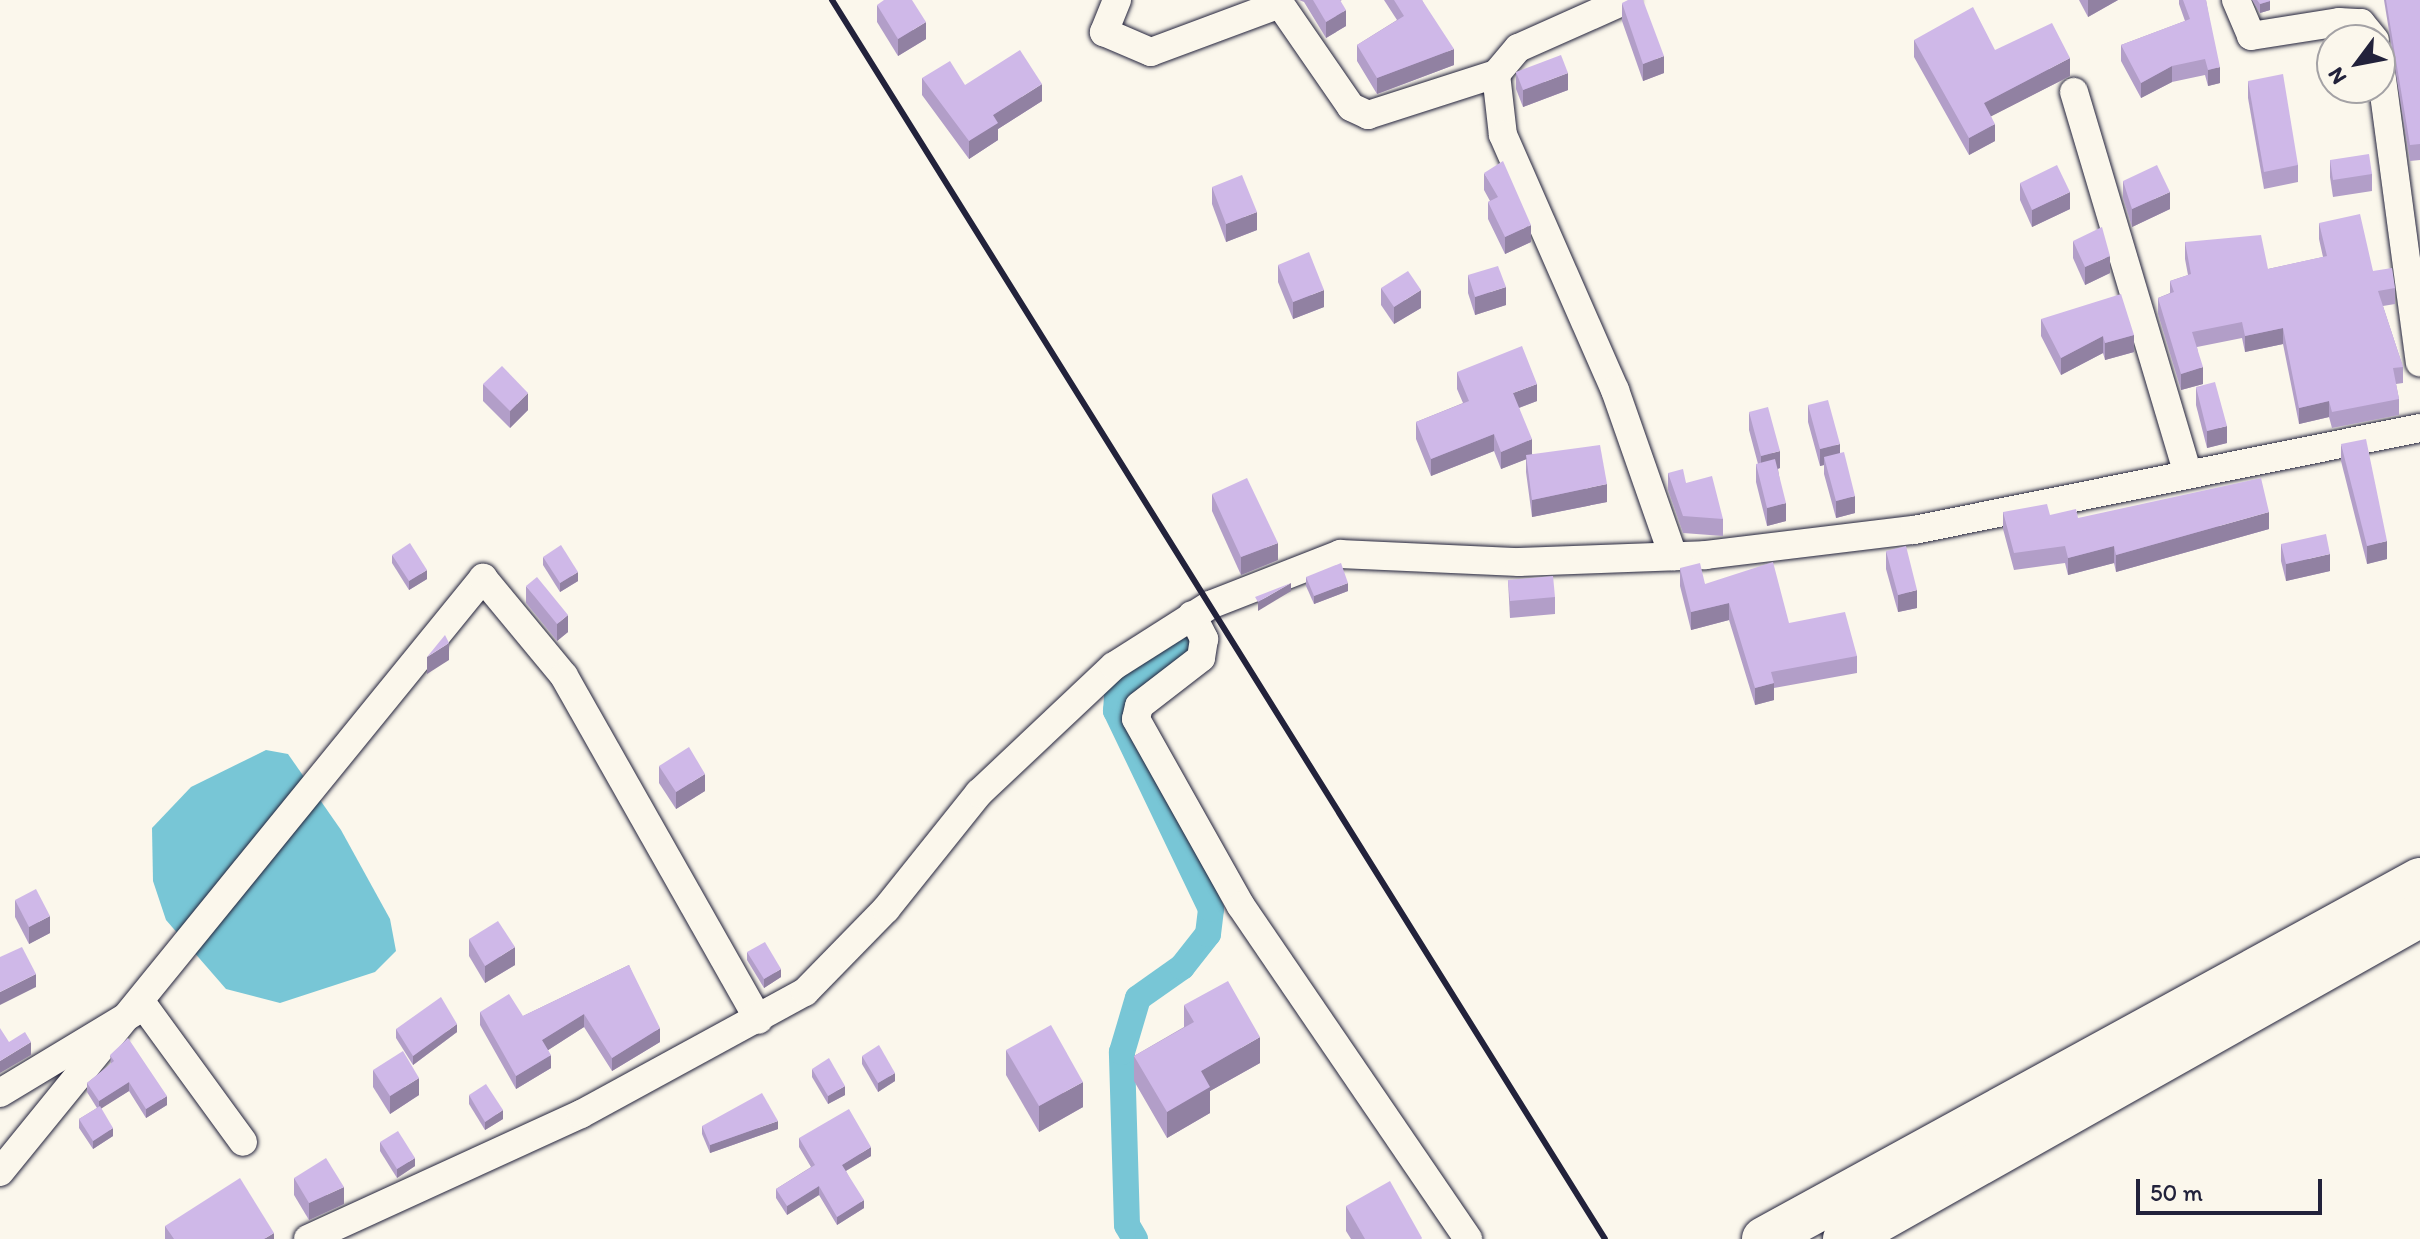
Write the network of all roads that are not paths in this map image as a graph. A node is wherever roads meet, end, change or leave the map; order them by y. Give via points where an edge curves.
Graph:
1 (1117, 0) edge
2 (1626, 0) edge
3 (2236, 0) edge
4 (2359, 21) edge
5 (1496, 74) junction
6 (2074, 92) dead end
7 (2385, 104) edge
8 (2420, 362) edge
9 (2420, 428) edge
10 (2188, 474) junction
11 (1673, 556) junction
12 (1192, 615) junction
13 (2420, 880) edge
14 (2420, 915) edge
15 (759, 1020) junction
16 (0, 1093) edge
17 (243, 1142) dead end
18 (0, 1172) edge
19 (308, 1239) edge
20 (1468, 1239) edge
21 (1764, 1239) edge
22 (1845, 1239) edge

1 - 5 street via 1104,32 1151,52 1280,4 1351,107 1368,115
2 - 5 street via 1518,48
3 - 4 street via 2251,36
5 - 11 street via 1503,135 1615,390
6 - 10 street
7 - 8 street
9 - 10 street
10 - 11 street via 1914,530
11 - 12 street via 1519,562 1340,554
12 - 15 street via 1114,666 979,793 886,909 805,992
12 - 20 street via 1204,639 1201,658 1139,706 1136,719 1241,906
13 - 21 main road
14 - 22 main road
15 - 18 street via 564,676 483,578
15 - 19 street via 581,1114
16 - 17 street via 144,1006

